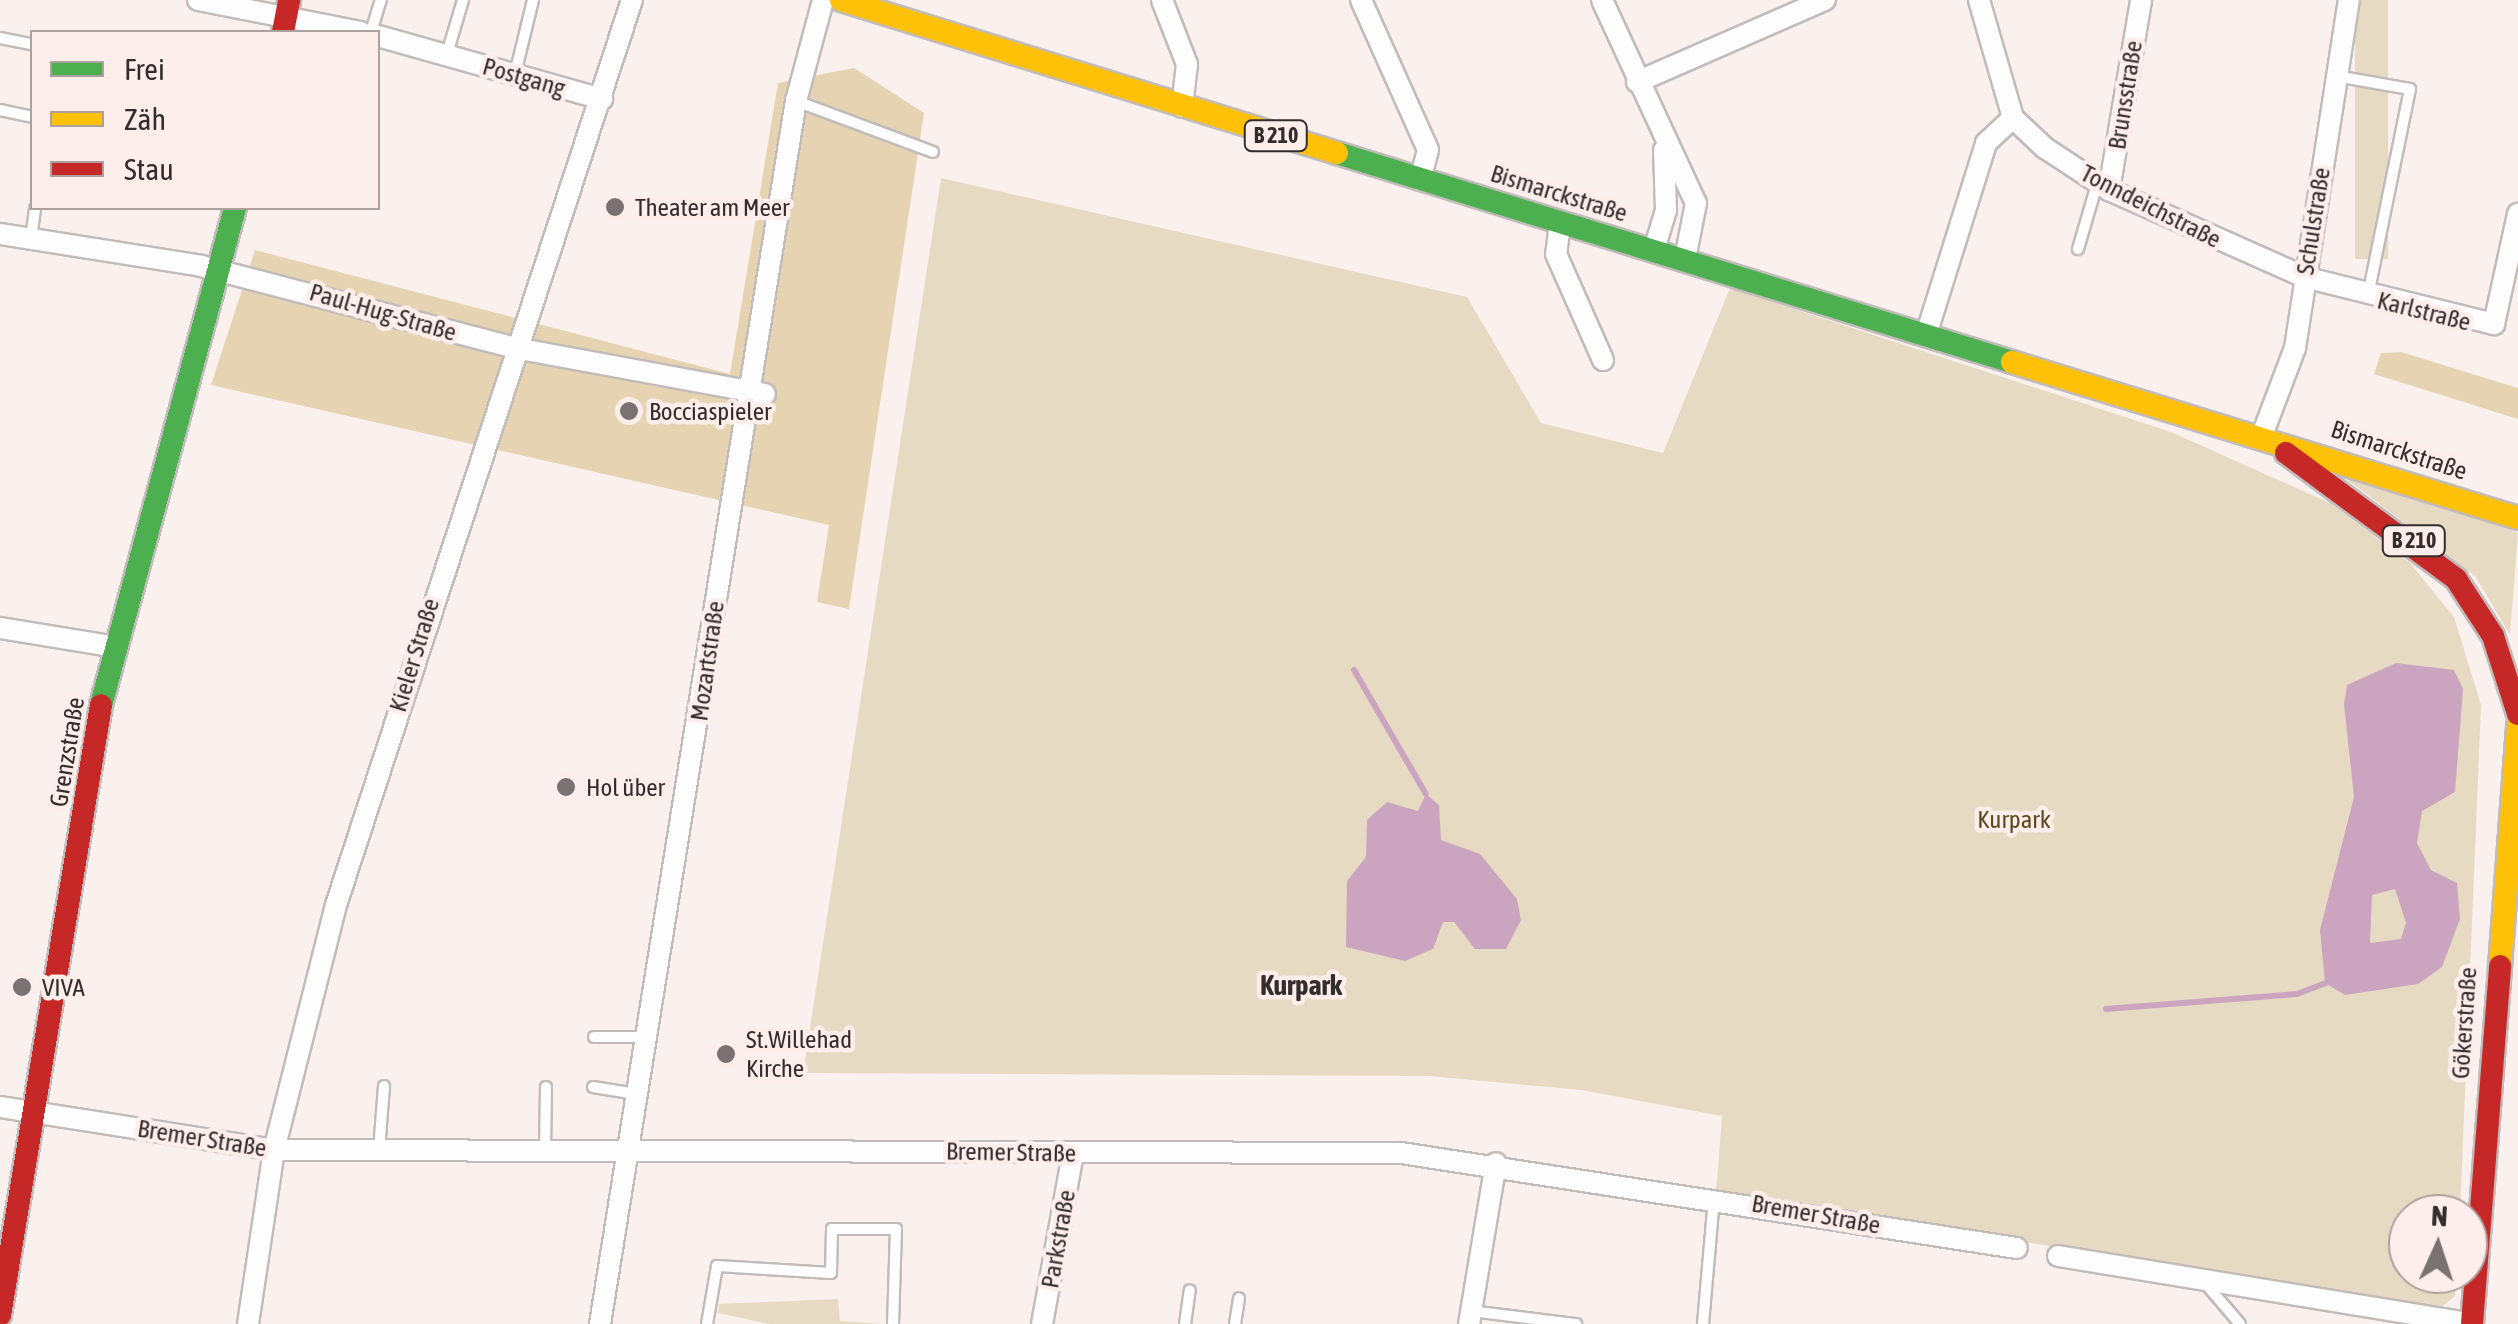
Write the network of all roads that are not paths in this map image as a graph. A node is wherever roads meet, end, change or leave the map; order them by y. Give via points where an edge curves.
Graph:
1 (198, 0) edge
2 (380, 0) edge
3 (463, 0) edge
4 (533, 0) edge
5 (632, 0) edge
6 (823, 0) edge
7 (841, 0) edge
8 (1162, 0) edge
9 (1361, 0) edge
10 (1602, 0) edge
11 (1825, 0) edge
12 (1978, 0) edge
13 (2141, 0) edge
14 (2348, 0) edge
15 (902, 10) edge
16 (288, 11) edge
17 (354, 30) edge
18 (371, 30) edge
19 (380, 37) edge
20 (0, 38) edge
21 (30, 44) edge
22 (447, 54) junction
23 (515, 74) junction
24 (2336, 76) junction
25 (1637, 82) junction
26 (602, 99) junction
27 (796, 102) junction
28 (1182, 107) junction
29 (0, 110) edge
30 (30, 116) edge
31 (2013, 118) junction
32 (1664, 143) junction
33 (933, 152) dead end
34 (1420, 180) junction
35 (2103, 186) junction
36 (35, 210) edge
37 (235, 210) edge
38 (2518, 214) edge
39 (1560, 224) junction
40 (0, 234) edge
41 (30, 239) junction
42 (2078, 248) dead end
43 (1654, 250) junction
44 (1686, 259) junction
45 (218, 270) junction
46 (2304, 277) junction
47 (2368, 297) junction
48 (1926, 335) junction
49 (520, 349) junction
50 (1603, 360) dead end
51 (758, 394) junction
52 (2262, 438) junction
53 (2518, 518) edge
54 (0, 628) edge
55 (111, 646) junction
56 (2518, 714) edge
57 (2518, 726) edge
58 (2514, 789) edge
59 (648, 1037) junction
60 (594, 1038) dead end
61 (384, 1086) dead end
62 (546, 1087) dead end
63 (593, 1087) dead end
64 (638, 1094) junction
65 (0, 1107) edge
66 (33, 1112) junction
67 (630, 1149) junction
68 (274, 1150) junction
69 (545, 1150) junction
70 (379, 1151) junction
71 (1073, 1153) junction
72 (1496, 1163) junction
73 (1714, 1196) junction
74 (2017, 1248) dead end
75 (2058, 1256) dead end
76 (2202, 1278) junction
77 (1190, 1290) dead end
78 (1238, 1298) dead end
79 (0, 1315) edge
80 (1470, 1318) edge
81 (2412, 1321) edge
82 (248, 1324) edge
83 (600, 1324) edge
84 (707, 1324) edge
85 (894, 1324) edge
86 (1042, 1324) edge
87 (1185, 1324) edge
88 (1234, 1324) edge
89 (1576, 1324) edge
90 (1703, 1324) edge
91 (2240, 1324) edge
92 (2472, 1324) edge

1 - 16 street
2 - 18 lane
3 - 22 lane
4 - 23 lane
5 - 26 street, Kieler Straße
6 - 27 street, Mozartstraße
7 - 15 main road, Bismarckstraße / B 210
8 - 28 street via 1187,64
9 - 34 street via 1428,150
10 - 25 street
11 - 25 street
12 - 31 street
13 - 35 street, Brunsstraße
14 - 24 street, Schulstraße
15 - 28 main road, Bismarckstraße / B 210
16 - 17 street
19 - 22 street, Postgang
20 - 21 lane
22 - 23 street, Postgang
23 - 26 street, Postgang
24 - 46 street, Schulstraße
24 - 47 lane via 2410,89
25 - 32 street
26 - 49 street, Kieler Straße
27 - 33 lane
27 - 51 street, Mozartstraße
28 - 34 main road, Bismarckstraße / B 210
29 - 30 lane
31 - 35 street, Tonndeichstraße
31 - 48 street via 1986,143
32 - 43 street via 1666,210
32 - 44 street via 1696,202
34 - 39 main road, Bismarckstraße / B 210
35 - 42 lane
35 - 46 street, Tonndeichstraße
36 - 41 lane
37 - 45 main road, Grenzstraße
38 - 47 street, Karlstraße via 2494,324
39 - 43 main road, Bismarckstraße / B 210
39 - 50 street via 1556,254
40 - 41 street, Paul-Hug-Straße
41 - 45 street, Paul-Hug-Straße
43 - 44 main road, Bismarckstraße / B 210
44 - 48 main road, Bismarckstraße / B 210
45 - 49 street, Paul-Hug-Straße
45 - 55 main road, Grenzstraße
46 - 47 street, Karlstraße
46 - 52 street, Schulstraße via 2295,348
48 - 52 main road, Bismarckstraße / B 210
49 - 51 street, Paul-Hug-Straße
49 - 68 street, Kieler Straße via 336,905
51 - 59 street, Mozartstraße
52 - 53 main road, Bismarckstraße / B 210
52 - 56 main road, Bismarckstraße / B 210 via 2456,578 2493,636
54 - 55 street
55 - 66 main road, Grenzstraße
57 - 58 main road, Gökerstraße
58 - 92 main road, Gökerstraße
59 - 60 lane
59 - 64 street, Mozartstraße
61 - 70 lane
62 - 69 lane
63 - 64 lane
64 - 67 street, Mozartstraße
65 - 66 street, Bremer Straße
66 - 68 street, Bremer Straße
66 - 79 main road, Grenzstraße
67 - 69 street, Bremer Straße
67 - 71 street, Bremer Straße
67 - 83 street, Mozartstraße
68 - 70 street, Bremer Straße
68 - 82 street, Kieler Straße
69 - 70 street, Bremer Straße
71 - 72 street, Bremer Straße via 1401,1153
71 - 86 street, Parkstraße
72 - 73 street, Bremer Straße
72 - 80 street
73 - 74 street, Bremer Straße
73 - 90 lane
75 - 76 street
76 - 81 street
76 - 91 lane
77 - 87 lane
78 - 88 lane
80 - 89 lane
81 - 92 street
84 - 85 lane via 717,1266 830,1273 832,1229 896,1230

